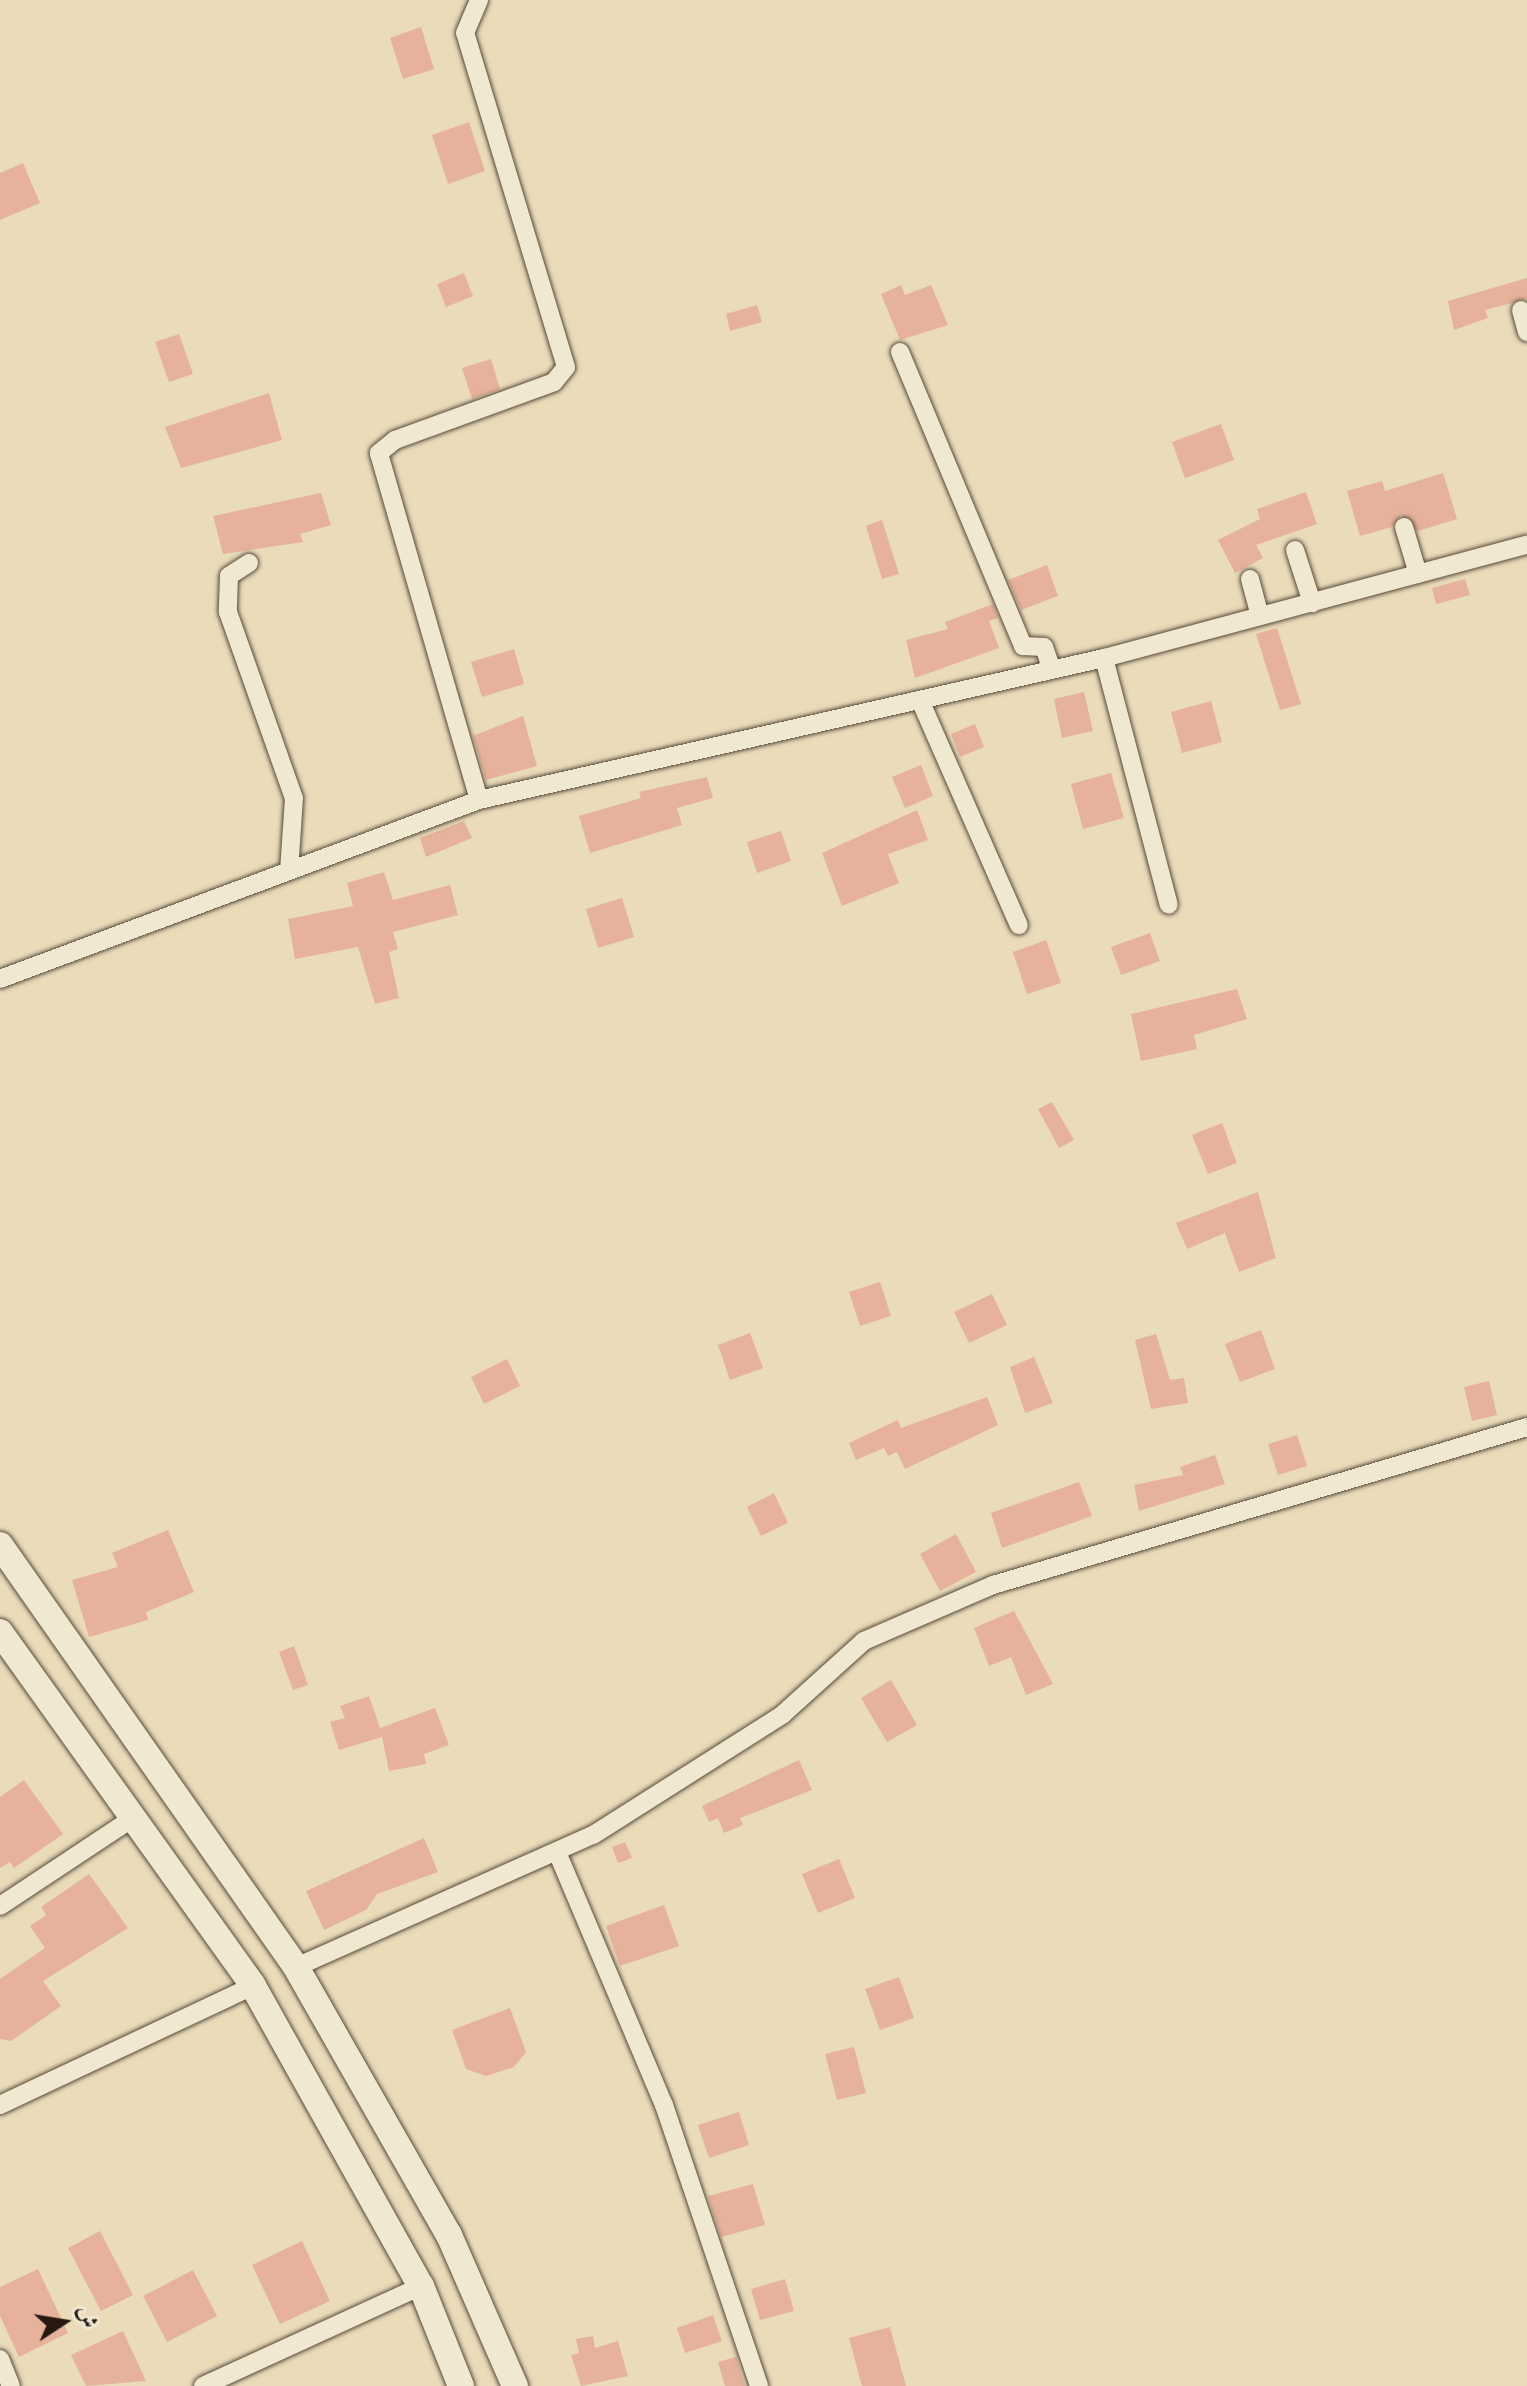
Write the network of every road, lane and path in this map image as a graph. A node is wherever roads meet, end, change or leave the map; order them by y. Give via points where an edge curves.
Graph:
1 (479, 0) edge
2 (1521, 310) dead end
3 (1527, 332) edge
4 (900, 352) dead end
5 (1404, 527) dead end
6 (1527, 545) edge
7 (1295, 550) dead end
8 (249, 563) dead end
9 (1418, 574) junction
10 (1250, 579) dead end
11 (1312, 603) junction
12 (1260, 616) junction
13 (1104, 658) junction
14 (1052, 670) junction
15 (920, 700) junction
16 (479, 800) junction
17 (289, 871) junction
18 (1169, 905) dead end
19 (1019, 925) dead end
20 (0, 979) edge
21 (1527, 1427) edge
22 (0, 1545) edge
23 (0, 1632) edge
24 (133, 1818) junction
25 (557, 1852) junction
26 (0, 1906) edge
27 (296, 1967) junction
28 (253, 1986) junction
29 (0, 2105) edge
30 (421, 2286) junction
31 (0, 2359) edge
32 (11, 2386) edge
33 (203, 2386) edge
34 (461, 2386) edge
35 (515, 2386) edge
36 (759, 2386) edge

1 - 16 street via 465,33 566,367 554,382 395,440 379,453
2 - 3 street
4 - 14 street via 1023,646 1044,647
5 - 9 street
6 - 9 street
7 - 11 street
8 - 17 street via 229,576 228,612 294,798
9 - 11 street
10 - 12 street
11 - 12 street
12 - 13 street
13 - 14 street
13 - 18 street
14 - 15 street
15 - 16 street
15 - 19 street
16 - 17 street
17 - 20 street
21 - 25 street via 993,1585 864,1641 782,1715
22 - 27 main road
23 - 24 main road
24 - 26 street
24 - 28 main road
25 - 27 street
25 - 36 street via 664,2105
27 - 35 main road via 449,2235
28 - 29 street
28 - 30 main road
30 - 33 street
30 - 34 main road
31 - 32 street

